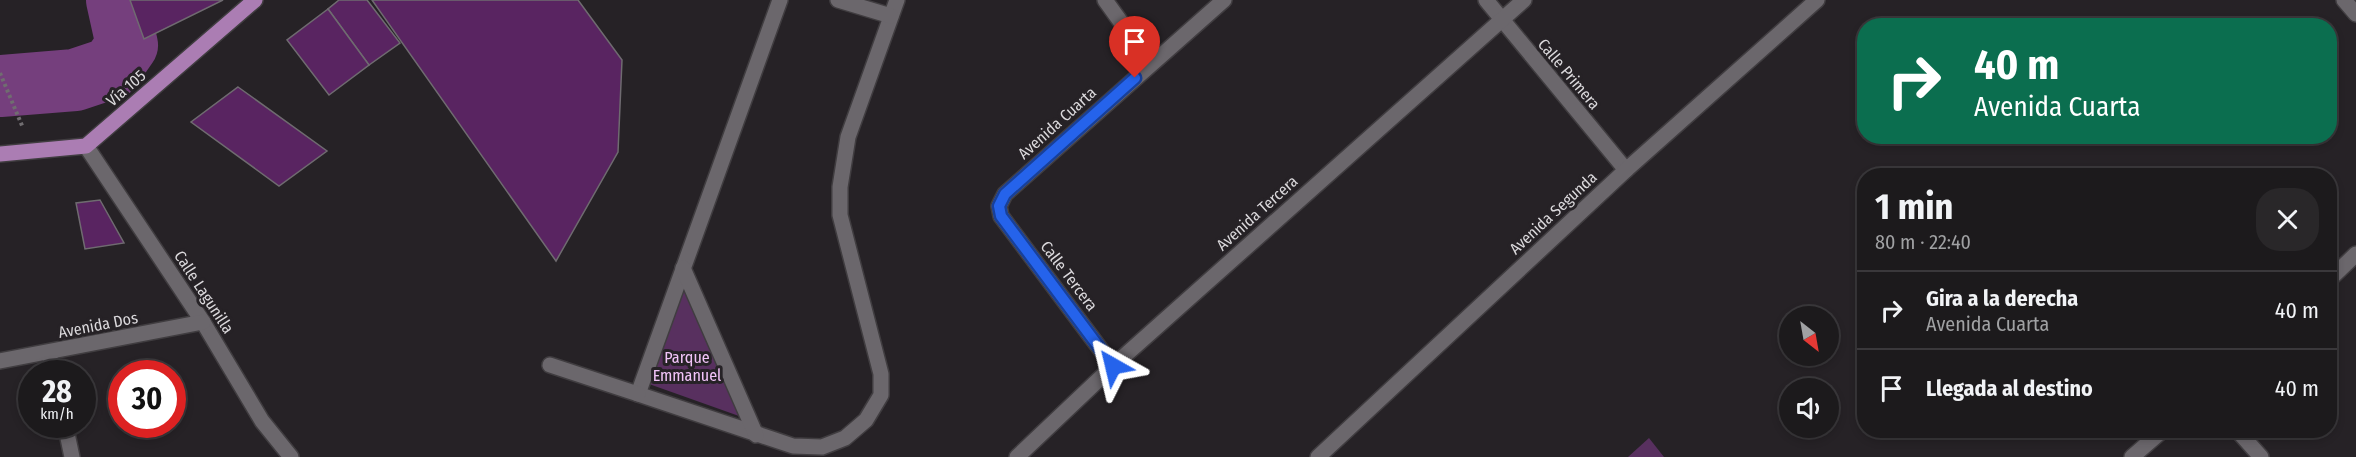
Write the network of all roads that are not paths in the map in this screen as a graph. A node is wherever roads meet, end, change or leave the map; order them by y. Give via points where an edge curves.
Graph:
1 (255, 0) edge
2 (780, 0) edge
3 (838, 0) edge
4 (897, 0) edge
5 (1105, 0) edge
6 (1224, 0) edge
7 (1486, 0) edge
8 (1524, 0) edge
9 (1817, 0) edge
10 (891, 16) junction
11 (1501, 20) junction
12 (1151, 64) junction
13 (87, 146) junction
14 (0, 154) edge
15 (1626, 170) junction
16 (999, 206) joint
17 (2356, 254) edge
18 (683, 268) junction
19 (2337, 272) edge
20 (203, 322) junction
21 (49, 353) junction
22 (50, 360) edge
23 (0, 361) edge
24 (550, 365) dead end
25 (1113, 366) junction
26 (638, 394) junction
27 (756, 435) junction
28 (68, 438) edge
29 (2154, 438) edge
30 (2244, 438) edge
31 (72, 457) edge
32 (291, 457) edge
33 (1017, 457) edge
34 (1318, 457) edge
35 (2132, 457) edge
36 (2262, 457) edge

1 - 13 main road, Vía 105
2 - 18 street
3 - 10 street
4 - 10 street
5 - 12 street
6 - 12 street, Avenida Cuarta
7 - 11 street, Calle Primera
8 - 11 street, Avenida Tercera
9 - 15 street, Avenida Segunda
10 - 27 street via 848,137 840,186 840,215 881,374 881,395 866,420 844,438 822,447 793,446
11 - 15 street, Calle Primera
11 - 25 street, Avenida Tercera
12 - 16 street, Avenida Cuarta via 1005,194
13 - 14 main road
13 - 20 street, Calle Lagunilla
15 - 34 street, Avenida Segunda
16 - 25 street, Calle Tercera via 1001,216
17 - 19 street
18 - 26 street
18 - 27 street
20 - 21 street, Avenida Dos
20 - 32 street, Calle Lagunilla via 262,421
21 - 22 street
21 - 23 street, Avenida Dos
24 - 26 street
25 - 33 street, Avenida Tercera
26 - 27 street
28 - 31 street
29 - 35 street
30 - 36 street

